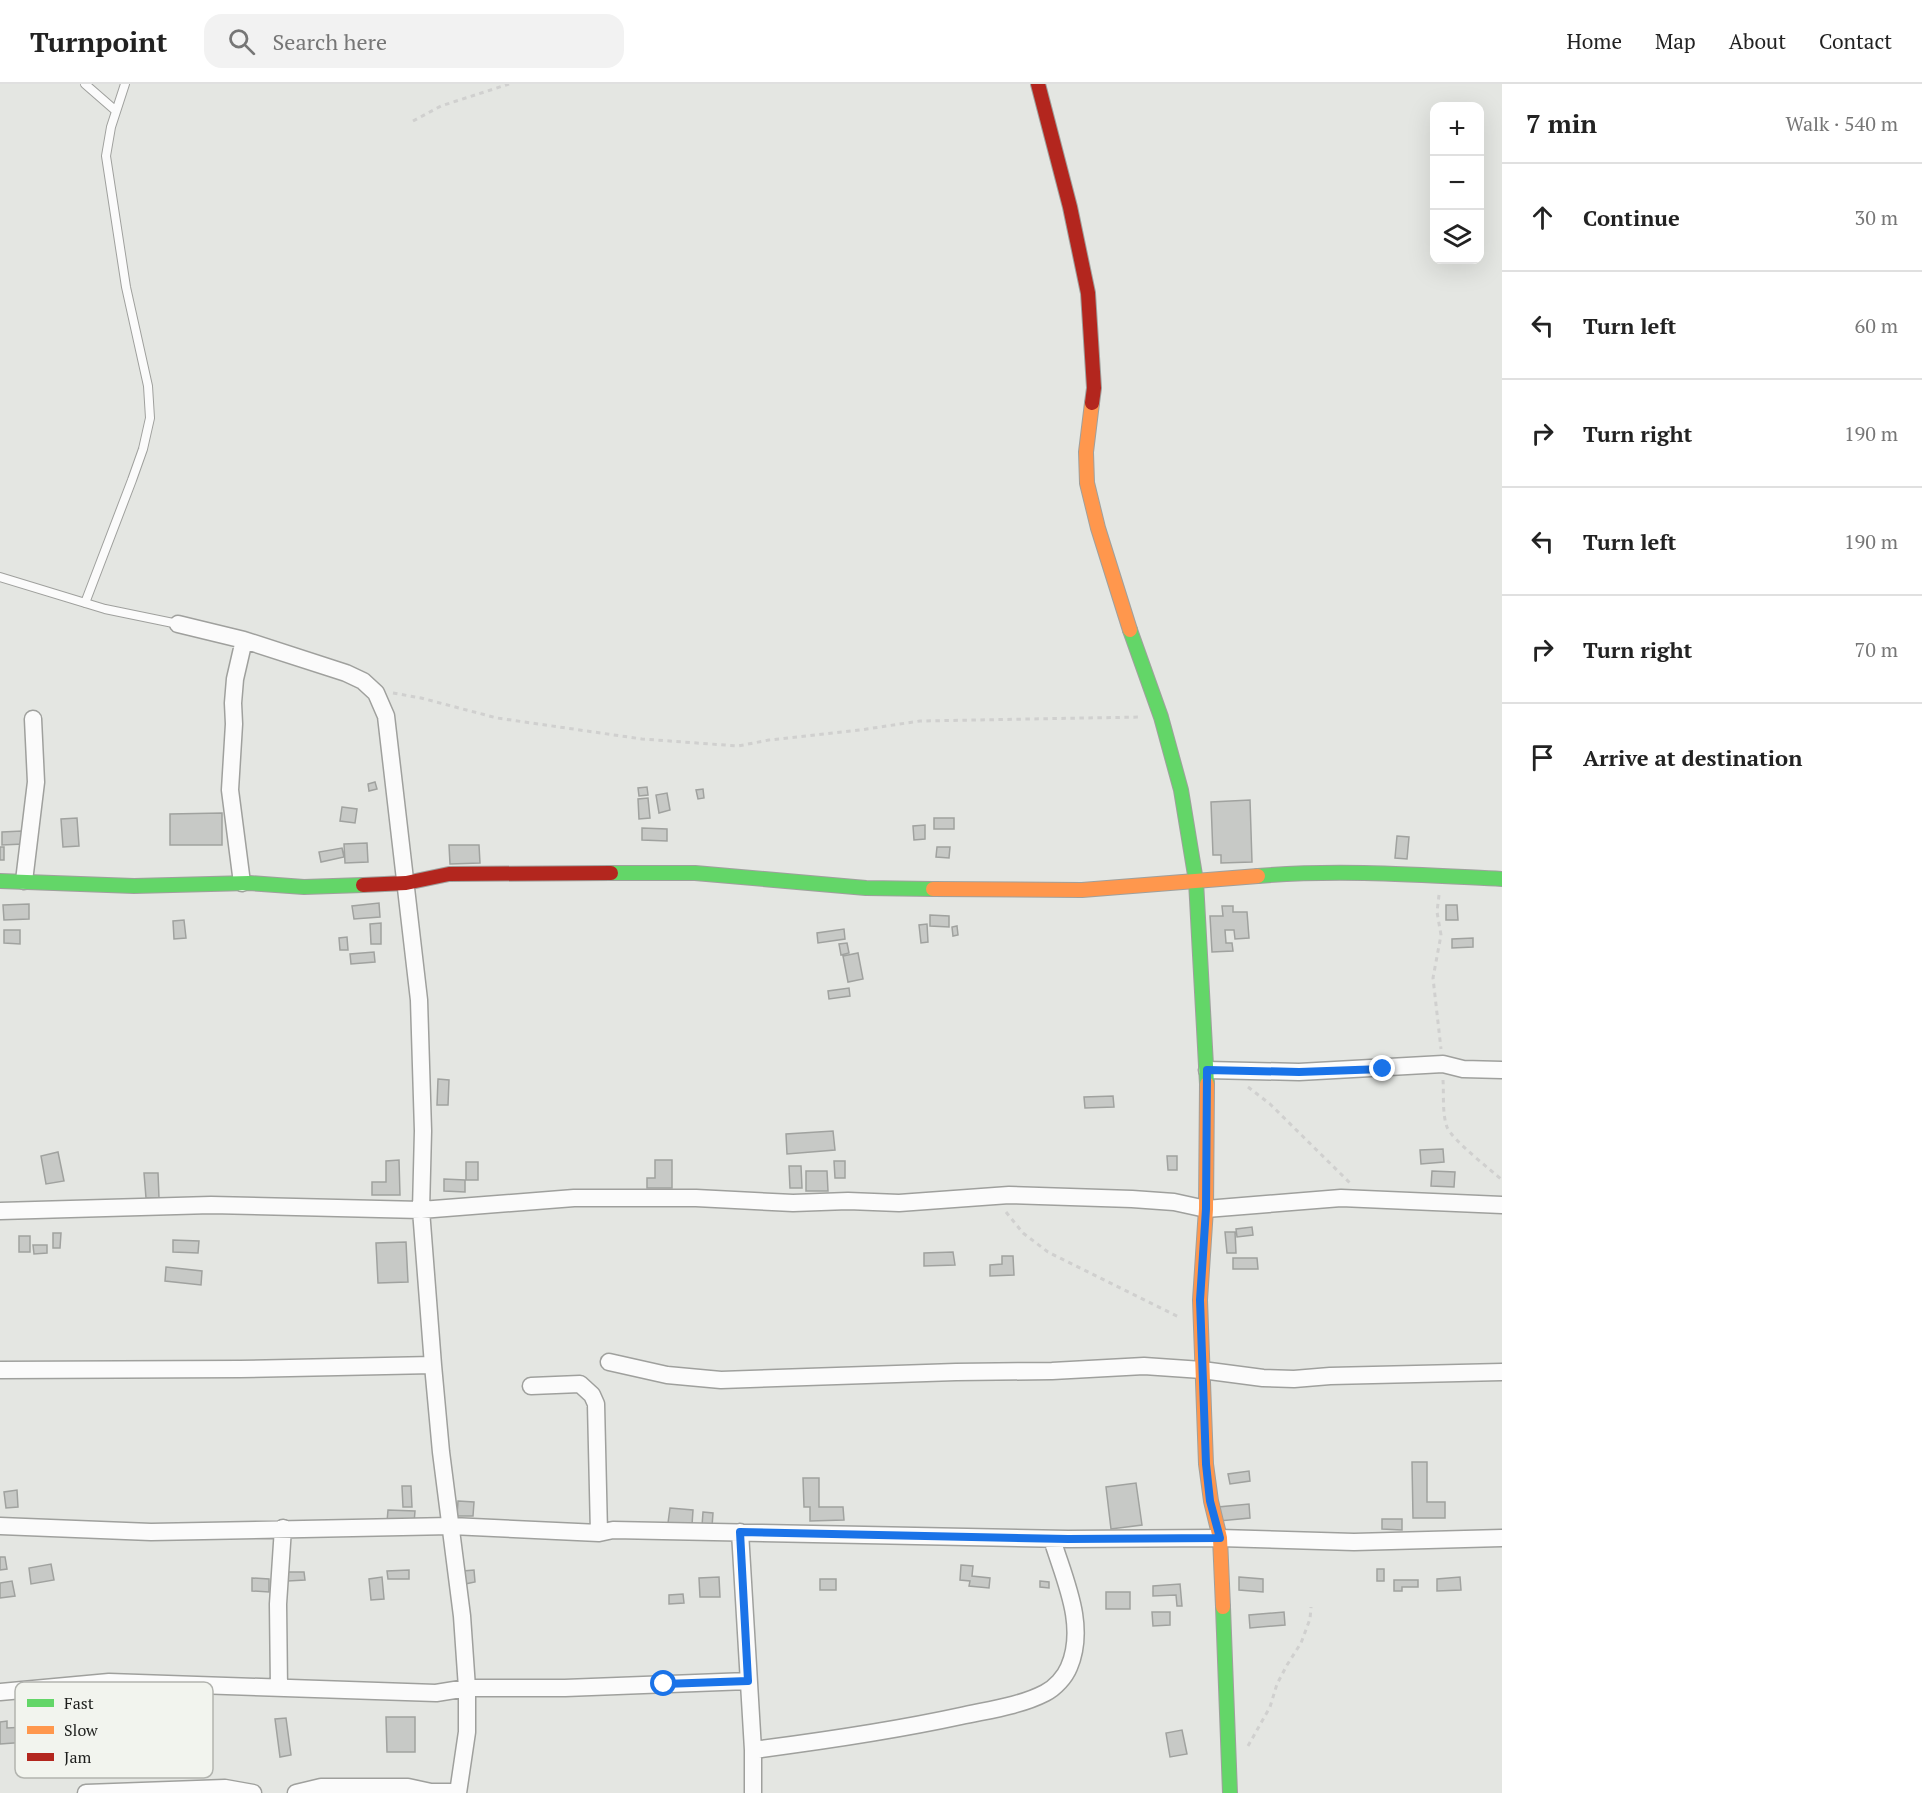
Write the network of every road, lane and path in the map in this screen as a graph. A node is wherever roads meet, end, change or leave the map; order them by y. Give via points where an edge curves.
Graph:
1 (85, 84) edge
2 (125, 84) edge
3 (509, 84) edge
4 (1038, 84) edge
5 (116, 111) junction
6 (413, 121) dead end
7 (0, 577) edge
8 (85, 603) junction
9 (178, 624) joint
10 (244, 640) junction
11 (376, 693) junction
12 (1161, 717) junction
13 (33, 719) dead end
14 (1440, 874) junction
15 (1502, 879) edge
16 (0, 881) edge
17 (24, 881) junction
18 (1196, 881) junction
19 (406, 882) junction
20 (243, 883) junction
21 (1443, 1064) junction
22 (1207, 1070) junction
23 (1228, 1070) junction
24 (1502, 1070) edge
25 (1502, 1180) edge
26 (994, 1196) junction
27 (1368, 1199) junction
28 (1502, 1206) edge
29 (1206, 1209) junction
30 (421, 1210) junction
31 (0, 1211) edge
32 (1201, 1325) junction
33 (609, 1362) dead end
34 (433, 1365) junction
35 (0, 1370) edge
36 (1202, 1370) junction
37 (1502, 1372) edge
38 (531, 1386) dead end
39 (0, 1526) edge
40 (451, 1526) junction
41 (283, 1528) junction
42 (740, 1532) junction
43 (599, 1533) junction
44 (1220, 1538) junction
45 (1502, 1538) edge
46 (1052, 1539) junction
47 (1311, 1607) dead end
48 (748, 1681) junction
49 (213, 1686) edge
50 (279, 1688) junction
51 (467, 1688) junction
52 (15, 1691) edge
53 (0, 1692) edge
54 (753, 1750) junction
55 (1230, 1762) junction
56 (458, 1792) edge
57 (86, 1793) edge
58 (253, 1793) edge
59 (296, 1793) edge
60 (753, 1793) edge
61 (1230, 1793) edge

1 - 5 lane
2 - 5 lane
3 - 6 path via 441,106
4 - 12 street via 1088,293 1094,388 1086,452 1088,483 1118,596
5 - 8 lane via 106,156 126,287 148,386 150,418 143,449
7 - 8 lane
8 - 9 lane
9 - 10 street
10 - 11 street via 346,673
10 - 20 street via 234,687 230,790
11 - 12 path via 397,693 508,720 738,746 920,721
11 - 19 street via 386,717
12 - 18 street via 1181,790
13 - 17 street via 35,789
14 - 15 street
14 - 18 street via 1293,873
14 - 21 path via 1437,912 1441,935 1433,978
16 - 17 street
17 - 20 street via 134,886
18 - 19 street via 1082,890 866,888 695,873 484,873 449,874
18 - 22 street
19 - 20 street via 304,887
19 - 30 street via 419,999
21 - 23 street via 1299,1072
21 - 24 street via 1463,1070
21 - 25 path via 1448,1128
22 - 23 street
22 - 29 street
23 - 27 path via 1270,1104
26 - 29 street via 1132,1199
26 - 30 street via 899,1203 574,1198
26 - 32 path via 1023,1233 1048,1252
27 - 28 street
27 - 29 street
29 - 32 street
30 - 31 street via 211,1205
30 - 34 street
32 - 36 street
33 - 36 street via 667,1375 721,1380 1144,1366
34 - 35 street
34 - 40 street
36 - 37 street via 1294,1379
36 - 44 street via 1206,1464
38 - 43 street via 580,1384 592,1395 596,1404
39 - 41 street via 151,1532
40 - 41 street
40 - 43 street
40 - 51 street
41 - 50 street via 278,1604
42 - 43 street
42 - 46 street
42 - 48 street
44 - 45 street via 1366,1542
44 - 46 street
44 - 55 street
46 - 54 street via 1076,1616 1076,1644 1069,1668 1047,1692 983,1712 893,1731
47 - 55 path via 1301,1643 1260,1727 1248,1746
48 - 51 street
48 - 54 street
49 - 50 street
50 - 51 street via 436,1693
51 - 56 street via 467,1732
52 - 53 street
54 - 60 street
55 - 61 street
56 - 59 street via 321,1786
57 - 58 street via 225,1788

